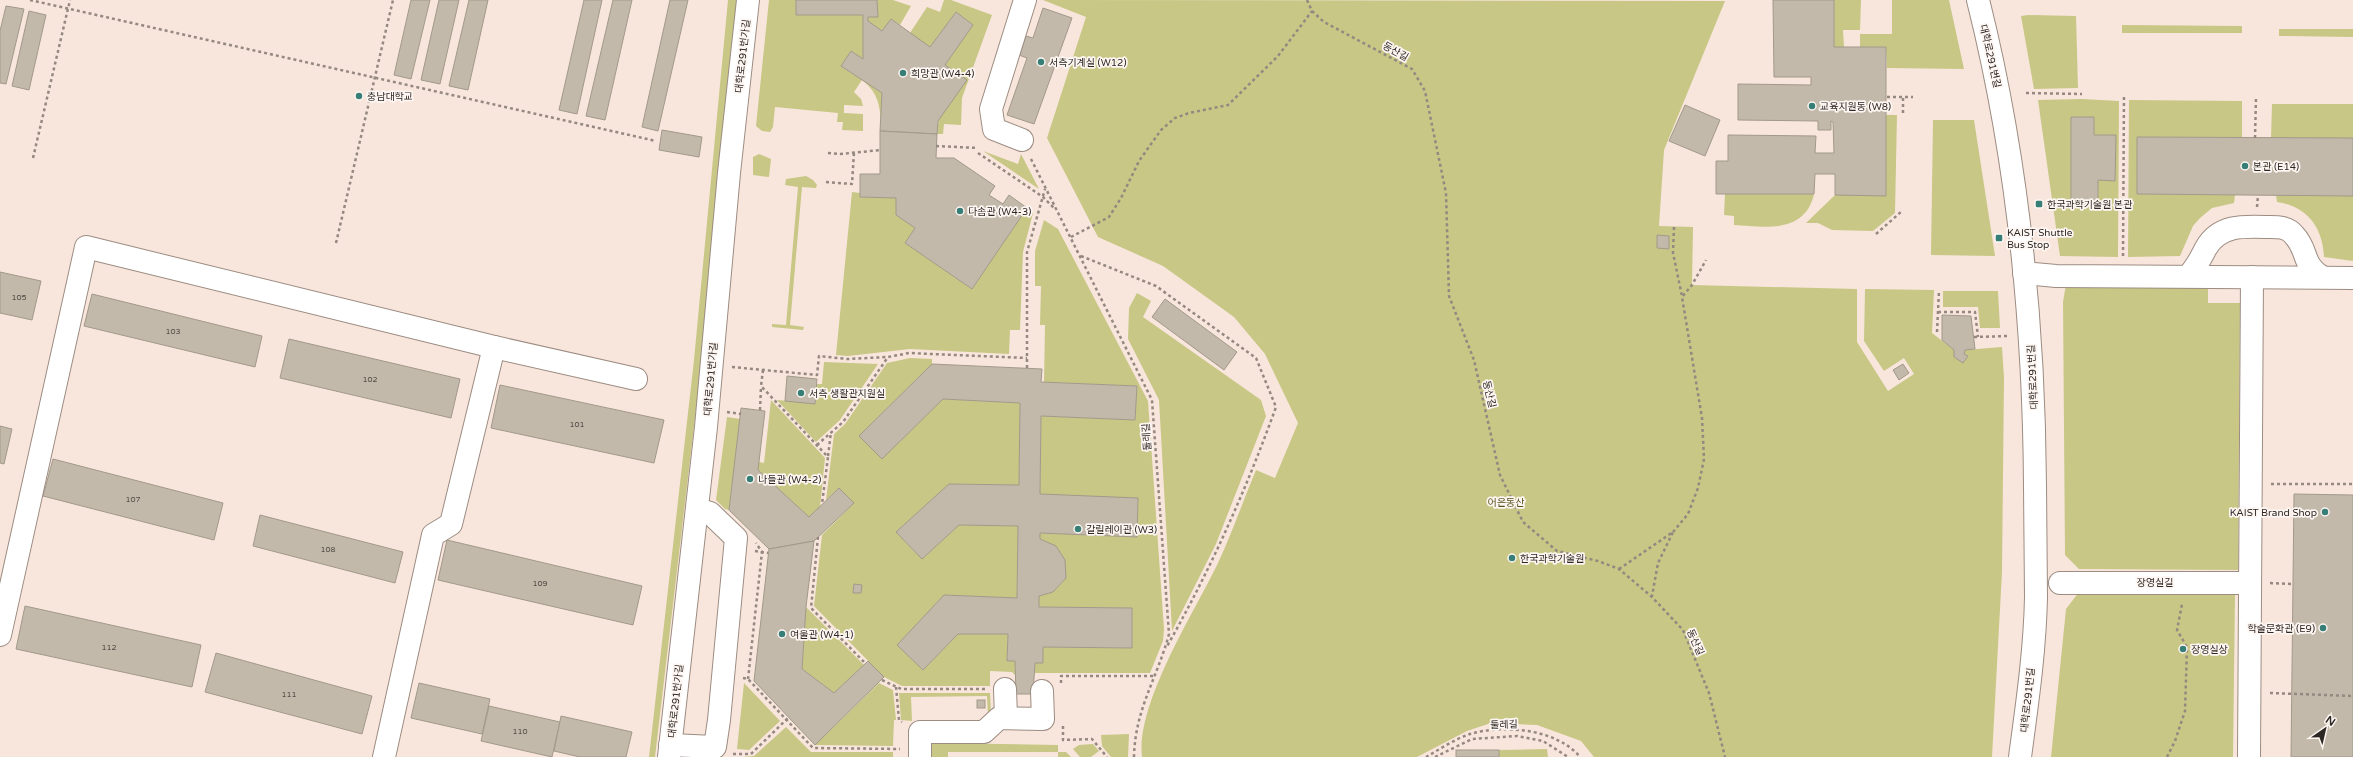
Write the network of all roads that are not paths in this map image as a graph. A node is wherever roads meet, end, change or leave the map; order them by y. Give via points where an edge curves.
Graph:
1 (748, 0) edge
2 (1025, 0) edge
3 (1984, 2) edge
4 (1022, 140) road end
5 (2024, 273) junction
6 (2188, 276) junction
7 (2252, 277) junction
8 (2322, 277) junction
9 (2351, 278) edge
10 (494, 347) junction
11 (636, 379) dead end
12 (696, 509) junction
13 (2060, 582) dead end
14 (2250, 583) junction
15 (0, 635) edge
16 (1052, 687) road end
17 (1005, 689) road end
18 (1006, 718) junction
19 (669, 751) edge
20 (920, 753) edge
21 (384, 757) edge
22 (2020, 757) edge
23 (2249, 757) edge

1 - 12 street, 대학로291번가길
2 - 4 street via 991,109 994,129
3 - 5 street, 대학로291번길 via 2020,215
5 - 6 street via 2056,276
5 - 22 street, 대학로291번길 via 2029,308 2034,411 2036,599
6 - 7 street
6 - 8 street via 2198,266 2211,240 2231,228 2242,226 2279,227 2289,230 2302,247 2311,270
7 - 8 street
7 - 14 street
8 - 9 street
10 - 11 street
10 - 15 street via 86,247
10 - 21 street via 451,524 433,535
12 - 19 street, 대학로291번가길
12 - 19 street via 710,513 736,538 715,747
13 - 14 street, 장영실길
14 - 23 street
16 - 18 street via 1043,719
17 - 18 street
18 - 20 street via 999,718 984,732 920,732

